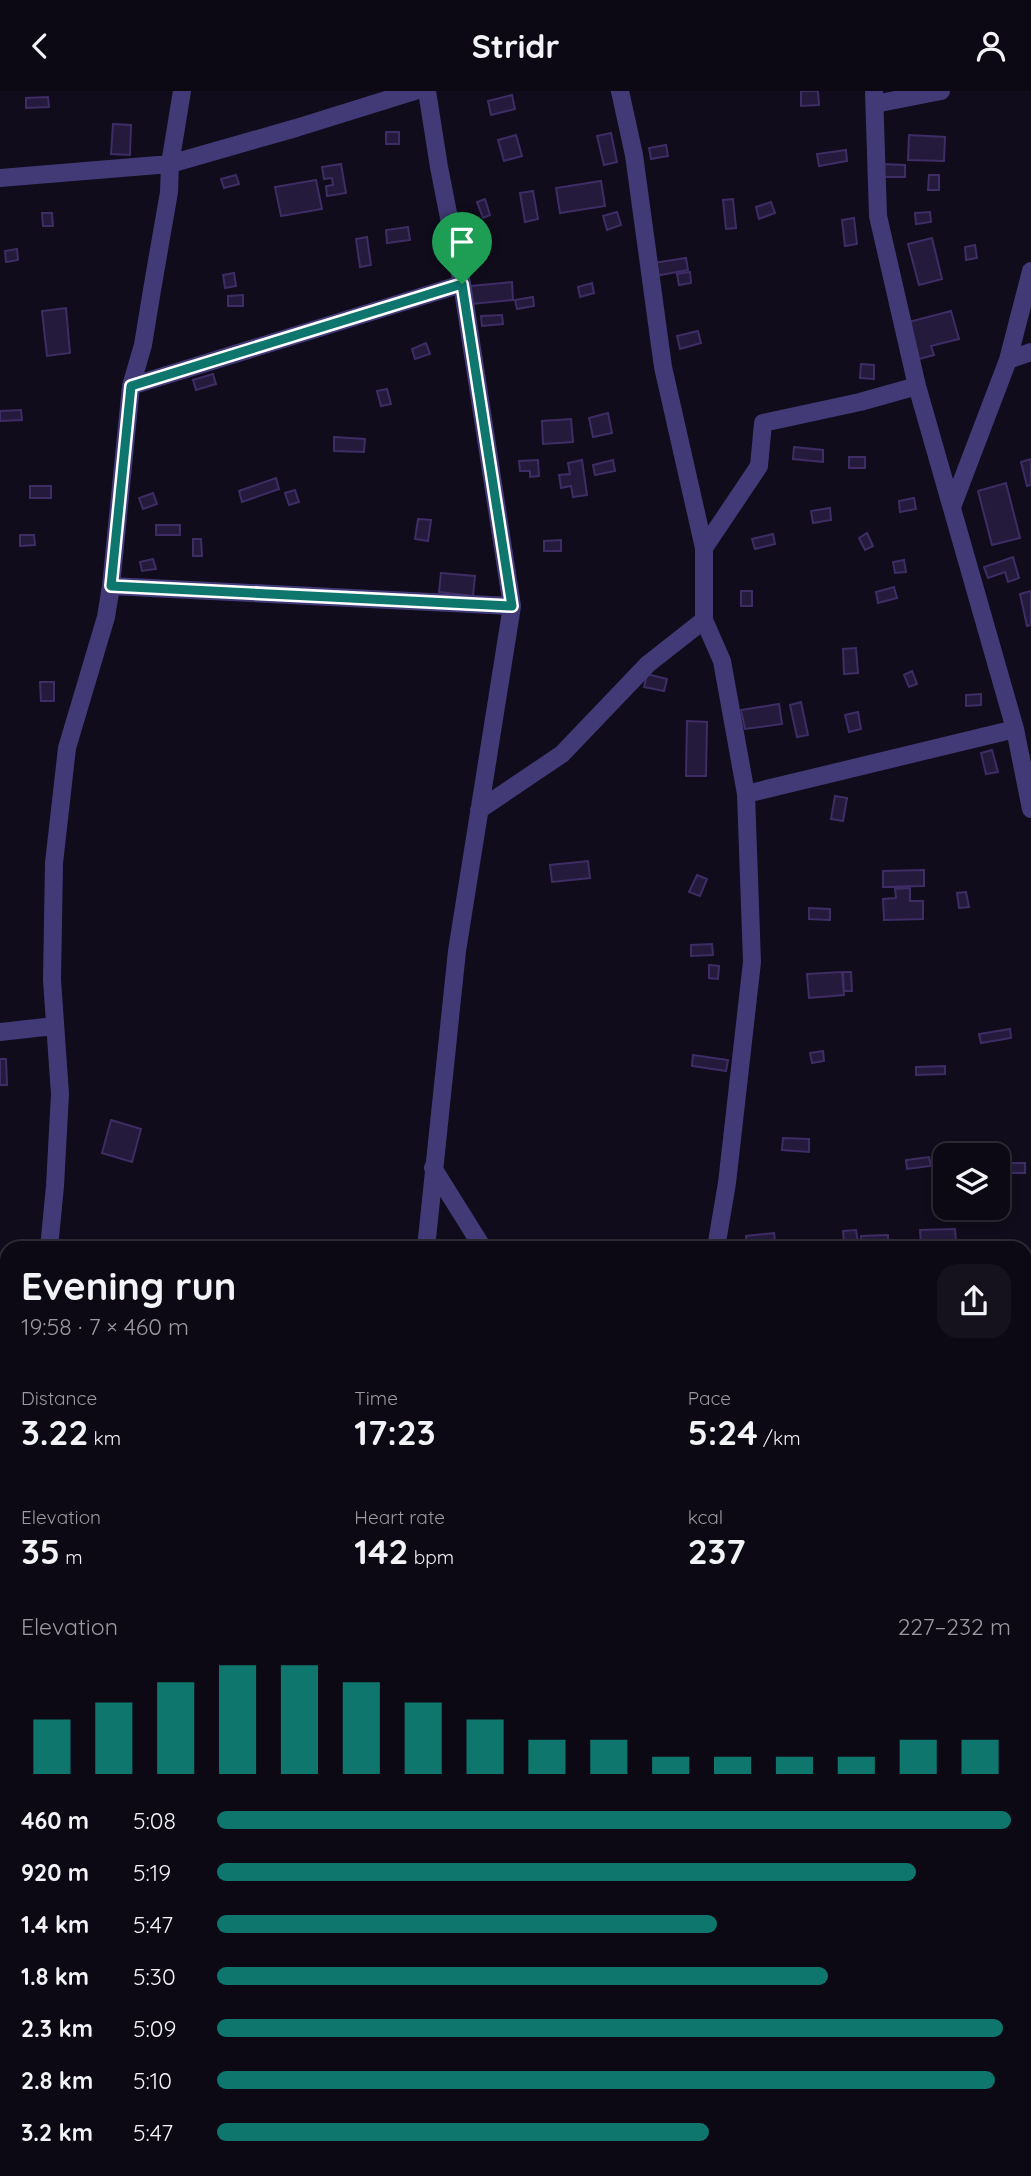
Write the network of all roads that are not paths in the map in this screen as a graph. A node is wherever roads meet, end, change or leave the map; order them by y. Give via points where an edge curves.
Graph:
1 (182, 91) edge
2 (415, 91) edge
3 (427, 91) edge
4 (620, 91) edge
5 (941, 91) edge
6 (874, 97) edge
7 (170, 164) junction
8 (0, 178) edge
9 (1031, 271) edge
10 (462, 284) junction
11 (1031, 352) edge
12 (1008, 360) junction
13 (131, 386) junction
14 (917, 386) junction
15 (952, 507) junction
16 (704, 548) junction
17 (111, 586) junction
18 (512, 606) junction
19 (704, 620) junction
20 (1015, 729) junction
21 (746, 794) junction
22 (1031, 809) edge
23 (479, 810) junction
24 (54, 1026) junction
25 (0, 1032) edge
26 (433, 1168) junction
27 (50, 1241) edge
28 (427, 1241) edge
29 (479, 1241) edge
30 (717, 1241) edge

1 - 7 street
2 - 7 street
3 - 10 street
4 - 16 street via 634,155 663,367
5 - 6 street
6 - 14 street via 878,216
7 - 8 street
7 - 13 street via 148,317
9 - 12 street
10 - 13 street
10 - 18 street
11 - 12 street
12 - 15 street
13 - 17 street
14 - 15 street
14 - 16 street via 763,423 759,465
15 - 20 street
16 - 19 street
17 - 18 street
17 - 24 street via 67,748 54,863
18 - 23 street
19 - 21 street via 722,661
19 - 23 street via 648,664 562,754
20 - 21 street
20 - 22 street
21 - 30 street via 752,962
23 - 26 street via 457,951
24 - 25 street
24 - 27 street via 60,1094
26 - 28 street
26 - 29 street

